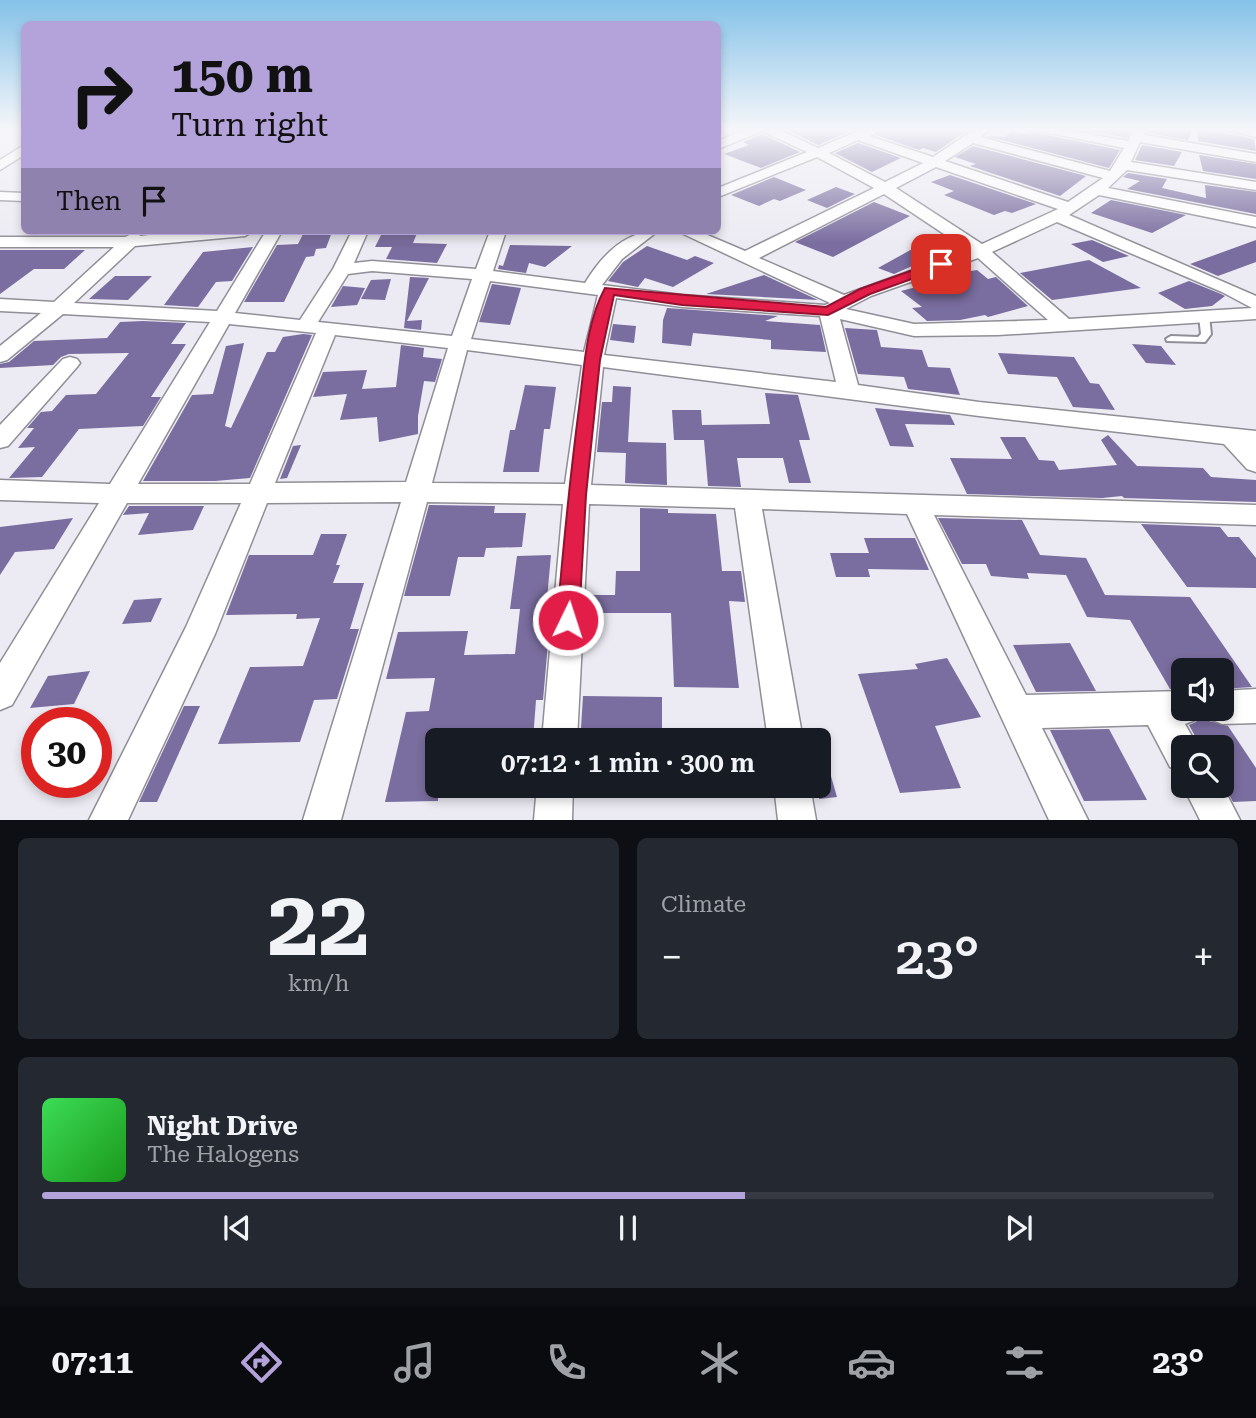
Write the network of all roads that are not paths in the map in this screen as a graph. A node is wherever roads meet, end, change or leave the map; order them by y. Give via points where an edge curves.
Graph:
1 (777, 167) edge
2 (847, 167) edge
3 (923, 167) edge
4 (951, 167) edge
5 (1108, 167) edge
6 (1120, 167) edge
7 (1119, 170) junction
8 (1256, 186) edge
9 (884, 188) junction
10 (1097, 190) junction
11 (721, 192) edge
12 (0, 196) edge
13 (21, 197) edge
14 (1063, 212) junction
15 (1256, 222) edge
16 (167, 235) edge
17 (272, 235) edge
18 (358, 235) edge
19 (497, 235) edge
20 (644, 235) edge
21 (694, 235) edge
22 (136, 237) edge
23 (0, 242) edge
24 (981, 251) junction
25 (745, 258) junction
26 (342, 269) junction
27 (485, 275) junction
28 (600, 290) junction
29 (1256, 303) edge
30 (0, 305) edge
31 (836, 307) junction
32 (58, 309) junction
33 (1256, 313) edge
34 (1204, 316) junction
35 (222, 318) junction
36 (1065, 325) junction
37 (316, 329) junction
38 (1171, 338) dead end
39 (459, 344) junction
40 (0, 356) edge
41 (592, 360) junction
42 (70, 363) dead end
43 (849, 390) junction
44 (1230, 435) junction
45 (1256, 439) edge
46 (0, 440) edge
47 (1256, 463) edge
48 (0, 490) edge
49 (259, 492) junction
50 (417, 492) junction
51 (120, 493) junction
52 (577, 495) junction
53 (747, 498) junction
54 (916, 506) junction
55 (1256, 514) edge
56 (0, 694) edge
57 (1256, 706) edge
58 (1234, 707) edge
59 (1170, 708) edge
60 (1017, 712) junction
61 (560, 728) edge
62 (783, 728) edge
63 (1178, 735) edge
64 (554, 798) edge
65 (794, 798) edge
66 (1208, 798) edge
67 (108, 820) edge
68 (322, 820) edge
69 (553, 820) edge
70 (797, 820) edge
71 (1069, 820) edge
72 (1221, 820) edge

1 - 11 street
2 - 9 street
3 - 9 street
4 - 14 street
5 - 7 street
6 - 7 street
7 - 8 street
7 - 10 street
9 - 24 street
9 - 25 street
10 - 14 street
10 - 15 street
12 - 13 street
14 - 24 street
14 - 29 street
16 - 22 street
17 - 35 street
18 - 26 street
19 - 27 street
20 - 28 street via 601,269
21 - 25 street
22 - 23 street
22 - 32 street
24 - 31 street
24 - 36 street
25 - 31 street
26 - 27 street via 372,266
26 - 37 street
27 - 28 street
27 - 39 street
28 - 31 street via 682,301
28 - 41 street
30 - 32 street
31 - 36 street via 914,330
31 - 43 street
32 - 35 street
32 - 40 street
33 - 34 street
34 - 36 street
34 - 38 lane via 1206,334 1201,340
35 - 37 street
35 - 51 street
37 - 39 street
37 - 49 street
39 - 41 street
39 - 50 street
41 - 43 street
41 - 52 street
42 - 46 street
43 - 44 street via 979,409
44 - 45 street
44 - 47 street
48 - 51 street
49 - 50 street
49 - 51 street
49 - 67 street via 199,634
50 - 52 street
50 - 68 street
51 - 56 street
52 - 53 street
52 - 61 street
53 - 54 street
53 - 62 street
54 - 55 street
54 - 60 street
57 - 58 street
59 - 60 street
59 - 63 street
60 - 71 street
64 - 69 street
65 - 70 street
66 - 72 street

